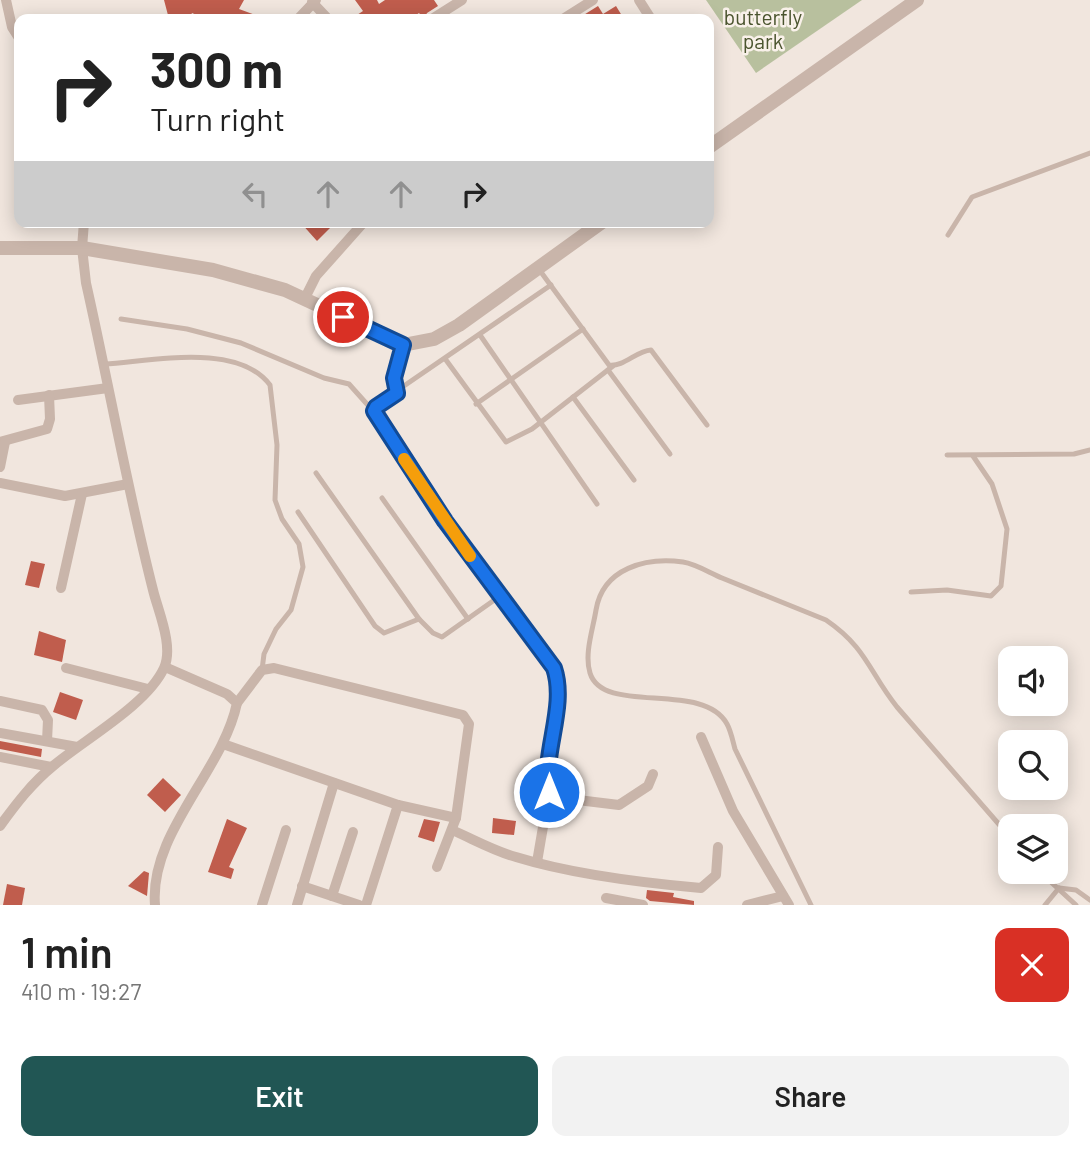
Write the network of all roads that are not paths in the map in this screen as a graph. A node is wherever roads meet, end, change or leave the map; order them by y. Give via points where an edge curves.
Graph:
1 (6, 0) edge
2 (462, 0) edge
3 (593, 0) edge
4 (917, 0) edge
5 (440, 14) edge
6 (571, 14) edge
7 (0, 26) edge
8 (12, 27) junction
9 (14, 30) edge
10 (714, 143) edge
11 (1090, 153) edge
12 (84, 228) edge
13 (359, 228) edge
14 (595, 228) edge
15 (948, 235) dead end
16 (0, 248) edge
17 (82, 248) junction
18 (538, 268) junction
19 (551, 285) junction
20 (305, 298) junction
21 (121, 319) dead end
22 (583, 328) junction
23 (480, 335) junction
24 (403, 345) junction
25 (446, 360) junction
26 (105, 364) junction
27 (611, 368) junction
28 (511, 379) junction
29 (108, 388) junction
30 (398, 390) junction
31 (49, 395) junction
32 (573, 397) junction
33 (18, 400) dead end
34 (476, 404) junction
35 (374, 411) junction
36 (542, 421) junction
37 (707, 425) dead end
38 (2, 442) edge
39 (1090, 450) edge
40 (670, 454) dead end
41 (947, 455) dead end
42 (973, 456) junction
43 (0, 467) edge
44 (316, 473) dead end
45 (634, 480) dead end
46 (0, 483) edge
47 (128, 484) junction
48 (82, 494) junction
49 (382, 498) dead end
50 (597, 503) dead end
51 (298, 512) dead end
52 (61, 587) dead end
53 (911, 592) dead end
54 (500, 596) junction
55 (419, 619) junction
56 (468, 620) junction
57 (165, 667) junction
58 (66, 668) dead end
59 (262, 670) junction
60 (148, 689) junction
61 (0, 701) edge
62 (237, 703) junction
63 (0, 733) edge
64 (701, 737) dead end
65 (47, 741) junction
66 (223, 744) junction
67 (77, 747) junction
68 (0, 757) edge
69 (51, 767) junction
70 (653, 774) dead end
71 (334, 783) junction
72 (549, 792) junction
73 (398, 805) junction
74 (998, 823) edge
75 (454, 824) junction
76 (0, 825) edge
77 (286, 830) dead end
78 (353, 832) dead end
79 (718, 848) dead end
80 (537, 862) junction
81 (438, 867) dead end
82 (611, 875) junction
83 (1054, 884) edge
84 (302, 886) junction
85 (1059, 888) junction
86 (332, 896) junction
87 (1090, 900) edge
88 (605, 902) edge
89 (786, 902) edge
90 (155, 905) edge
91 (262, 905) edge
92 (297, 905) edge
93 (359, 905) edge
94 (366, 905) edge
95 (639, 905) edge
96 (747, 905) edge
97 (811, 905) edge
98 (1045, 905) edge
99 (1076, 905) edge

1 - 8 street
2 - 5 street
3 - 6 street
4 - 10 street
7 - 8 street
8 - 9 street
11 - 15 lane via 972,197
12 - 17 street
13 - 20 street via 316,276
14 - 18 street
16 - 17 street
17 - 20 street via 214,270
17 - 26 street
18 - 19 lane
18 - 24 street via 444,334
19 - 22 lane
19 - 23 lane
20 - 24 street
21 - 35 lane via 187,328 241,343 349,384
22 - 27 lane
22 - 28 lane
23 - 25 lane
23 - 28 lane
24 - 30 street via 394,378
25 - 30 lane
25 - 34 lane
26 - 29 street
26 - 59 lane via 227,358 256,371 270,385 275,500 299,544 303,567 291,610 276,629
27 - 32 lane
27 - 37 lane via 651,350
27 - 40 lane
28 - 34 lane
28 - 36 lane
29 - 31 street
29 - 47 street
30 - 35 street
31 - 33 street
31 - 38 street via 47,429
32 - 36 lane
32 - 45 lane
34 - 36 lane via 506,442
35 - 54 street
36 - 50 lane
38 - 43 street
39 - 42 lane
41 - 42 lane
42 - 53 lane via 992,485 1007,529 1001,586 991,596 947,590
44 - 55 lane
46 - 48 street via 65,496
47 - 48 street
47 - 57 street via 166,642
48 - 52 street
49 - 56 lane
51 - 55 lane via 379,631 389,633
54 - 56 lane
54 - 72 street via 557,677
55 - 56 lane via 437,636
57 - 60 street
57 - 62 street via 227,694
58 - 60 street
59 - 62 street
59 - 75 street via 274,668 463,715 468,724
60 - 67 street
61 - 65 street via 42,710 48,720
62 - 66 street
63 - 65 street
64 - 89 street via 733,811
65 - 67 street
66 - 71 street
66 - 90 street via 170,839 157,880
67 - 69 street
68 - 69 street
69 - 76 street
70 - 72 street via 648,786 619,805 553,797
71 - 73 street
71 - 84 street
72 - 80 street
73 - 75 street
73 - 94 street
74 - 97 lane via 884,690 868,659 845,633 826,620 684,562 637,562 598,597 590,674 598,686 615,694 684,700 712,708 727,723 735,749
75 - 80 street via 514,857
75 - 81 street
77 - 91 street
78 - 86 street
79 - 82 street via 716,875 701,888
80 - 82 street
82 - 88 street
83 - 85 lane
84 - 86 street
84 - 92 street
85 - 87 lane via 1076,890
85 - 98 lane
85 - 99 lane
86 - 93 street
88 - 95 street
89 - 96 street

